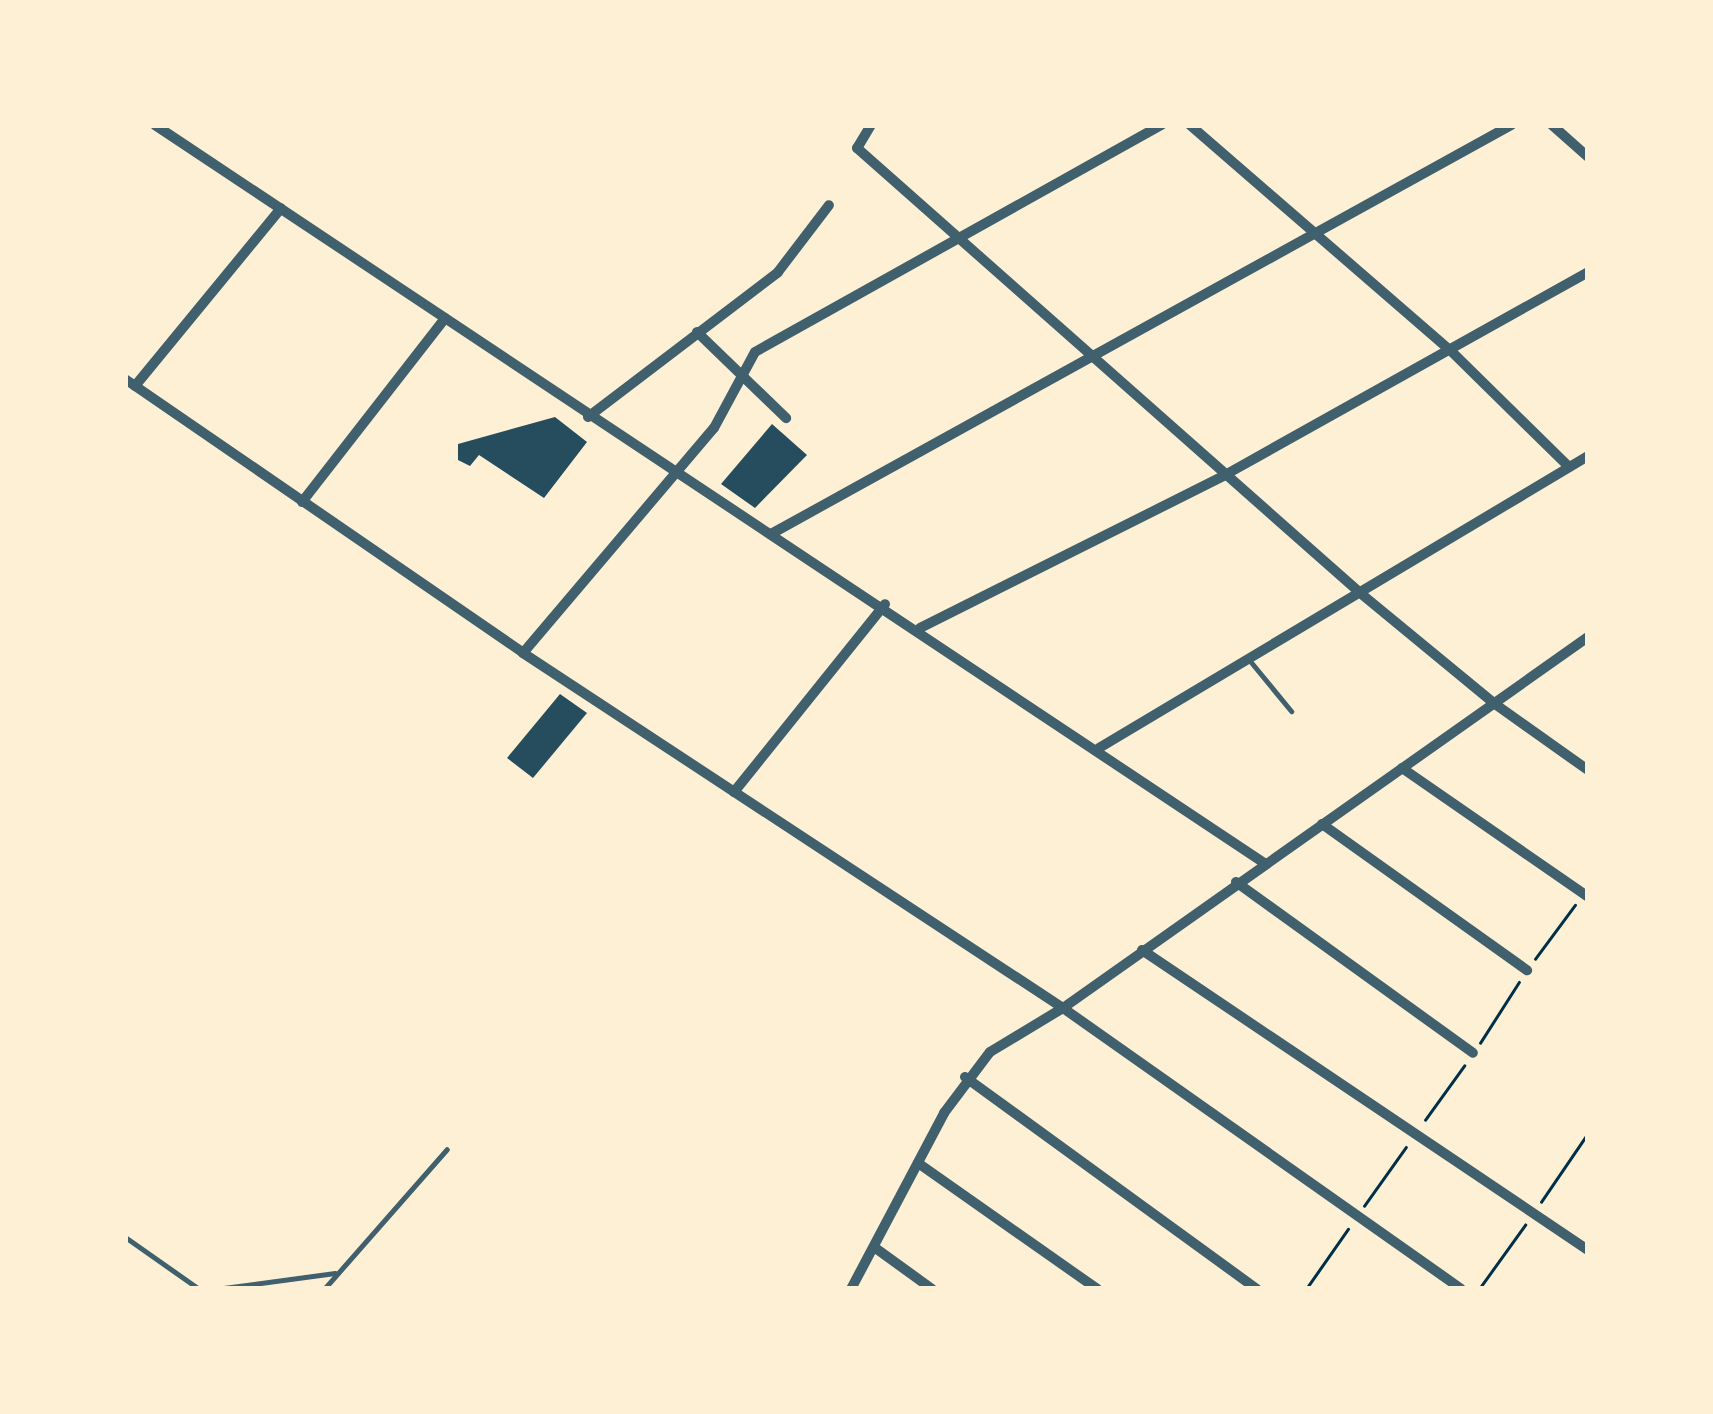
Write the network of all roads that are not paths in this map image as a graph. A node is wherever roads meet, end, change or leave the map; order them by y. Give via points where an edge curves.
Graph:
1 (155, 125) edge
2 (871, 125) edge
3 (1162, 125) edge
4 (1190, 125) edge
5 (1511, 125) edge
6 (1552, 125) edge
7 (1588, 156) edge
8 (829, 206) dead end
9 (280, 208) junction
10 (1314, 234) junction
11 (958, 238) junction
12 (1588, 272) edge
13 (445, 318) junction
14 (697, 332) junction
15 (1450, 350) junction
16 (1093, 355) junction
17 (744, 376) junction
18 (130, 383) edge
19 (588, 417) junction
20 (786, 418) dead end
21 (1588, 456) edge
22 (1569, 467) junction
23 (677, 474) junction
24 (1224, 476) junction
25 (302, 502) junction
26 (770, 534) junction
27 (1359, 592) junction
28 (885, 604) junction
29 (920, 628) junction
30 (1588, 637) edge
31 (523, 652) junction
32 (1248, 658) junction
33 (1495, 704) junction
34 (1290, 711) dead end
35 (1098, 748) junction
36 (1402, 768) junction
37 (1588, 770) edge
38 (734, 792) junction
39 (1322, 824) junction
40 (1264, 862) junction
41 (1236, 882) junction
42 (1586, 896) edge
43 (1142, 950) junction
44 (1527, 970) road end
45 (1063, 1008) junction
46 (1473, 1053) road end
47 (965, 1077) junction
48 (446, 1149) dead end
49 (918, 1163) junction
50 (125, 1237) edge
51 (874, 1248) junction
52 (1588, 1250) edge
53 (338, 1273) junction
54 (199, 1289) edge
55 (216, 1289) edge
56 (324, 1289) edge
57 (851, 1289) edge
58 (932, 1289) edge
59 (1098, 1289) edge
60 (1256, 1289) edge
61 (1461, 1289) edge

1 - 9 street
2 - 11 street via 857,148
3 - 11 street
4 - 10 street
5 - 10 street
6 - 7 street
8 - 14 street via 778,272
9 - 13 street
9 - 18 street
10 - 15 street
10 - 16 street
11 - 16 street
11 - 17 street via 766,344
12 - 15 street
13 - 19 street
13 - 25 street
14 - 17 street
14 - 19 street
15 - 22 street
15 - 24 street
16 - 24 street
16 - 26 street
17 - 20 street
17 - 23 street
18 - 25 street
19 - 23 street
21 - 22 street
22 - 27 street
23 - 26 street
23 - 31 street
24 - 27 street
24 - 29 street
25 - 31 street
26 - 28 street
27 - 32 street
27 - 33 street
28 - 29 street
28 - 38 street
29 - 35 street
30 - 33 street
31 - 38 street
32 - 34 lane
32 - 35 street
33 - 36 street
33 - 37 street
35 - 40 street
36 - 39 street
36 - 42 street
38 - 45 street
39 - 40 street
39 - 44 street
40 - 41 street
41 - 43 street
41 - 46 street
43 - 45 street
43 - 52 street
45 - 47 street via 990,1052
45 - 61 street
47 - 49 street
47 - 60 street
48 - 53 lane
49 - 51 street
49 - 59 street
50 - 54 lane
51 - 57 street
51 - 58 street
53 - 55 lane
53 - 56 lane

